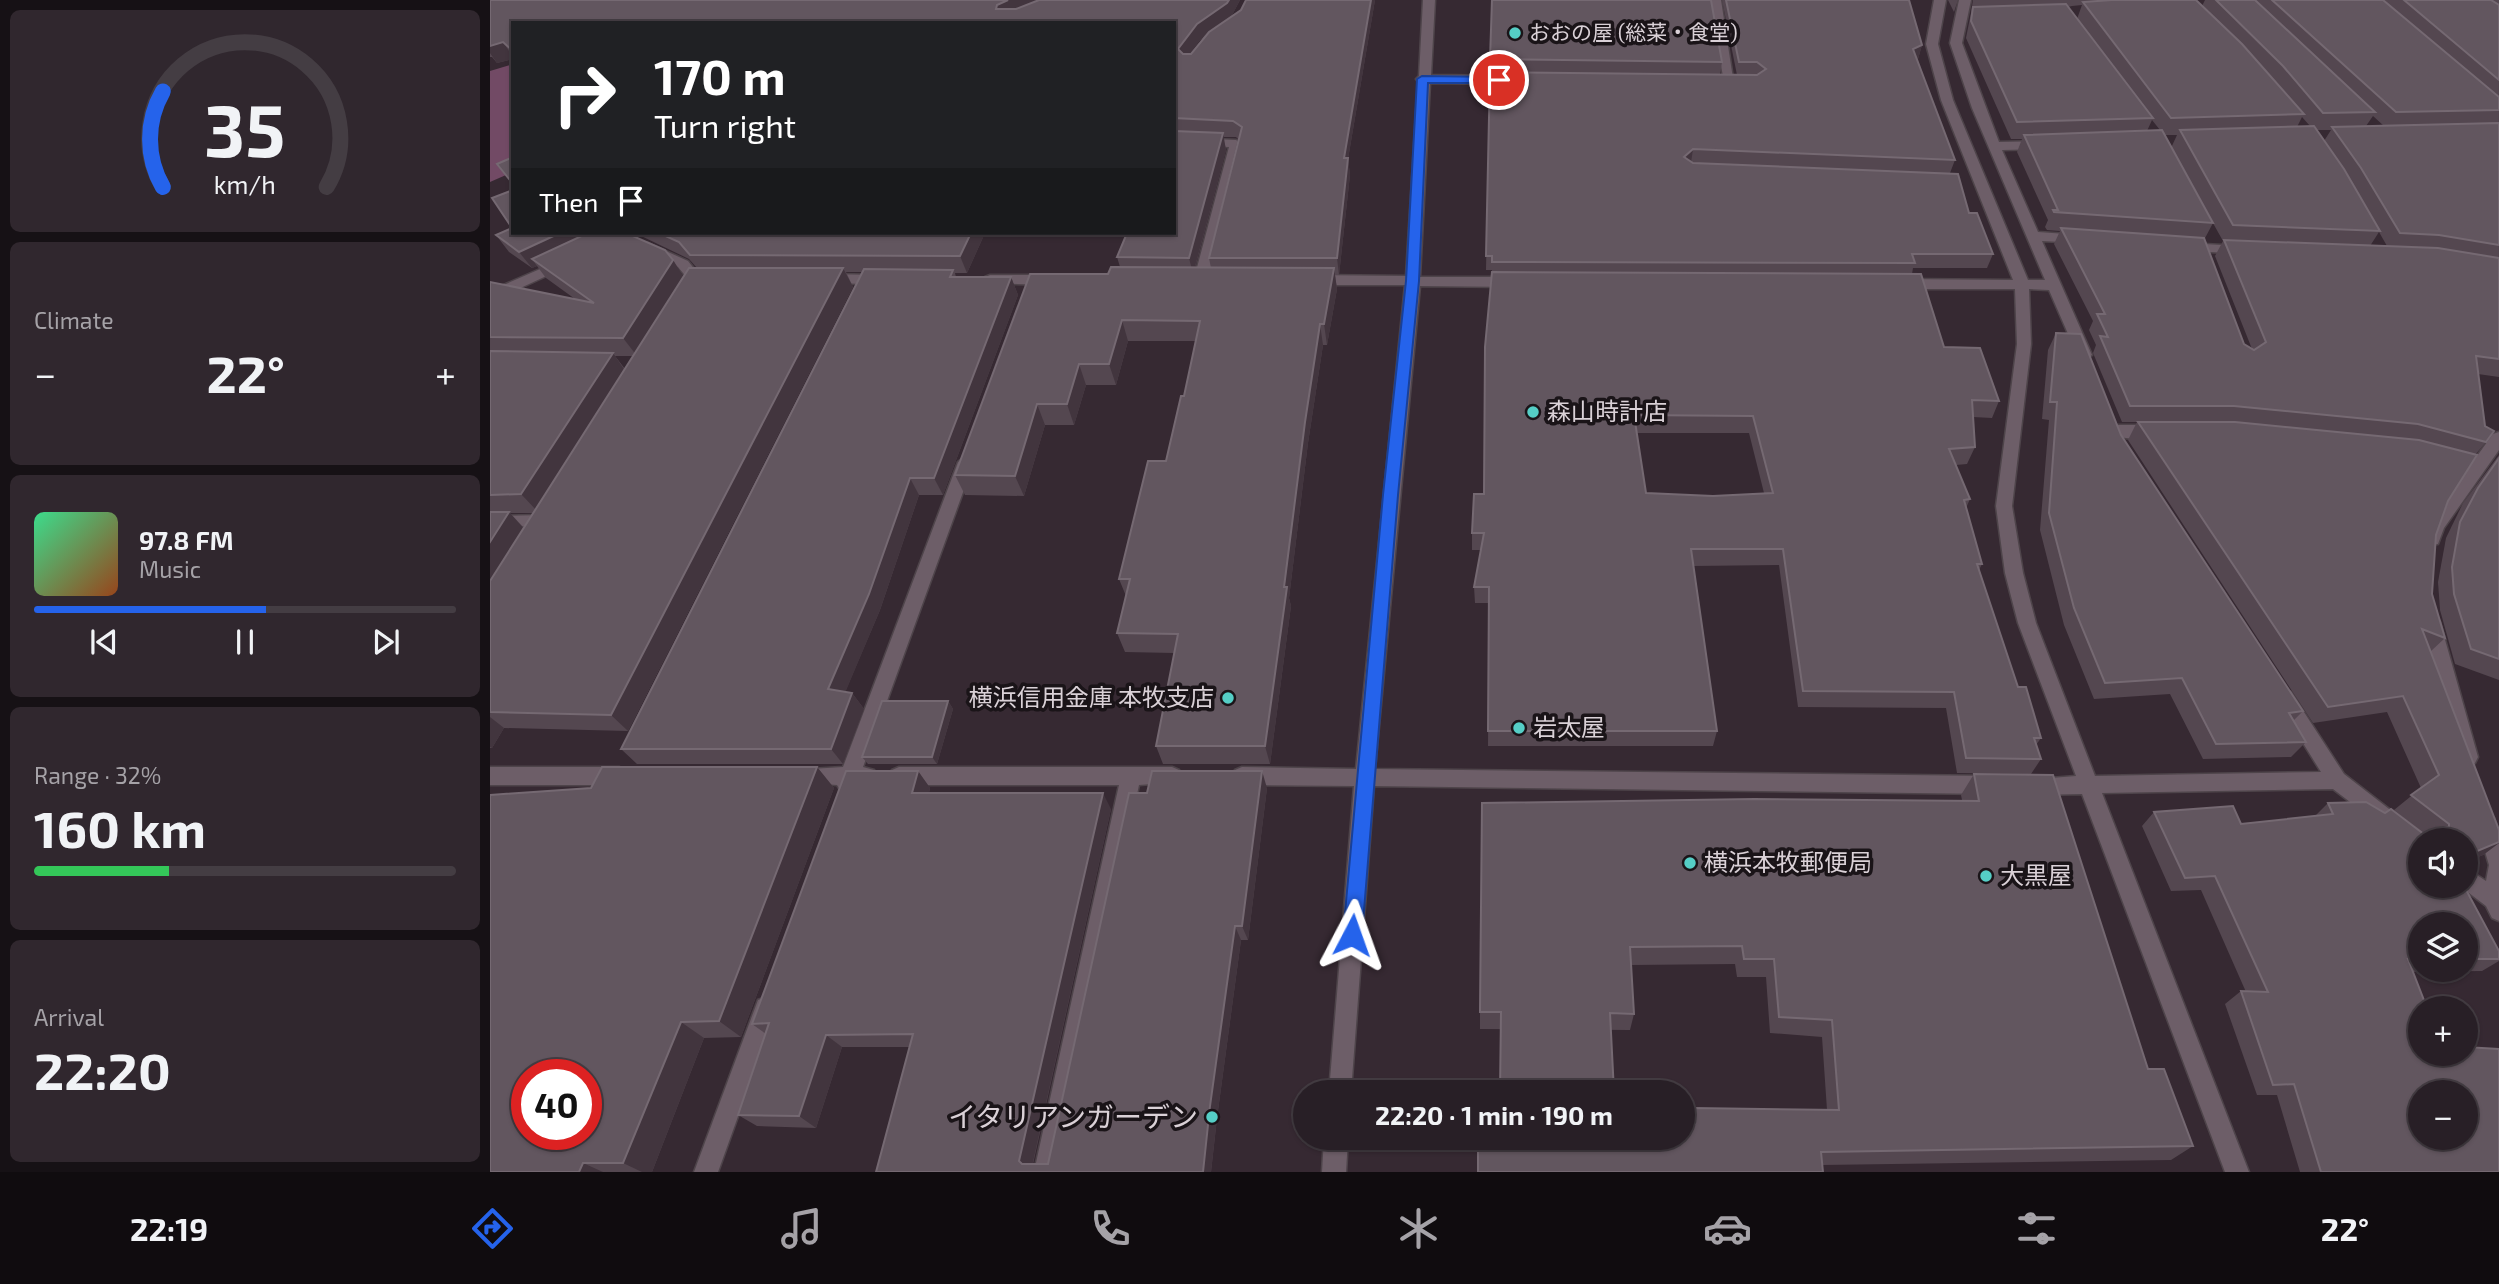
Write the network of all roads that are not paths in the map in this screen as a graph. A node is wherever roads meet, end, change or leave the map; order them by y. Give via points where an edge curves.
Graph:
1 (1429, 0) edge
2 (1715, 0) edge
3 (1940, 0) edge
4 (1965, 0) edge
5 (1961, 17) junction
6 (1979, 20) edge
7 (1422, 79) junction
8 (1528, 80) edge
9 (1717, 82) edge
10 (1176, 141) edge
11 (2050, 145) edge
12 (1994, 146) junction
13 (2035, 236) junction
14 (629, 239) edge
15 (2090, 240) edge
16 (2174, 246) edge
17 (2259, 251) edge
18 (579, 256) edge
19 (814, 279) edge
20 (1200, 279) edge
21 (894, 280) edge
22 (978, 280) edge
23 (1061, 280) edge
24 (1292, 280) edge
25 (1413, 281) junction
26 (1524, 282) edge
27 (1888, 284) edge
28 (2022, 284) junction
29 (2054, 285) junction
30 (490, 297) edge
31 (682, 300) edge
32 (2090, 370) edge
33 (2169, 431) edge
34 (2499, 438) edge
35 (971, 450) edge
36 (2122, 451) edge
37 (490, 522) edge
38 (530, 543) edge
39 (2427, 562) edge
40 (2426, 598) edge
41 (2270, 678) edge
42 (2472, 771) edge
43 (626, 772) edge
44 (490, 776) edge
45 (782, 776) edge
46 (850, 776) junction
47 (1130, 776) junction
48 (1197, 776) edge
49 (1223, 776) edge
50 (1365, 776) junction
51 (2337, 780) junction
52 (2088, 786) junction
53 (841, 802) edge
54 (2484, 811) edge
55 (2408, 834) edge
56 (2478, 889) edge
57 (2496, 905) edge
58 (771, 993) edge
59 (1341, 1080) edge
60 (1335, 1150) edge
61 (706, 1172) edge
62 (1046, 1172) edge
63 (1334, 1172) edge
64 (2237, 1172) edge

1 - 7 street
2 - 9 street via 1737,82
3 - 28 street via 1932,44 1947,100 1974,181
4 - 5 street
5 - 6 street
5 - 12 street via 1956,43
7 - 8 street
7 - 25 street
10 - 20 street via 1236,144
11 - 12 street
12 - 13 street
13 - 15 street
13 - 29 street
14 - 31 street via 683,264 702,279
16 - 17 street
18 - 30 street
19 - 21 street via 863,286
22 - 23 street via 1031,286
24 - 25 street
25 - 26 street
25 - 50 street
27 - 28 street
28 - 29 street
28 - 52 street via 2024,344 2004,506 2027,623
29 - 32 street
33 - 36 street via 2111,425
34 - 39 street via 2472,466 2436,526
35 - 46 street
37 - 38 street via 547,516
40 - 42 street
41 - 51 street
43 - 44 street
45 - 46 street
46 - 47 street
46 - 53 street
47 - 48 street
47 - 62 street
49 - 50 street
50 - 52 street
50 - 59 street
51 - 52 street
51 - 55 street
52 - 64 street
54 - 57 street via 2498,865
56 - 57 street
58 - 61 street
60 - 63 street

